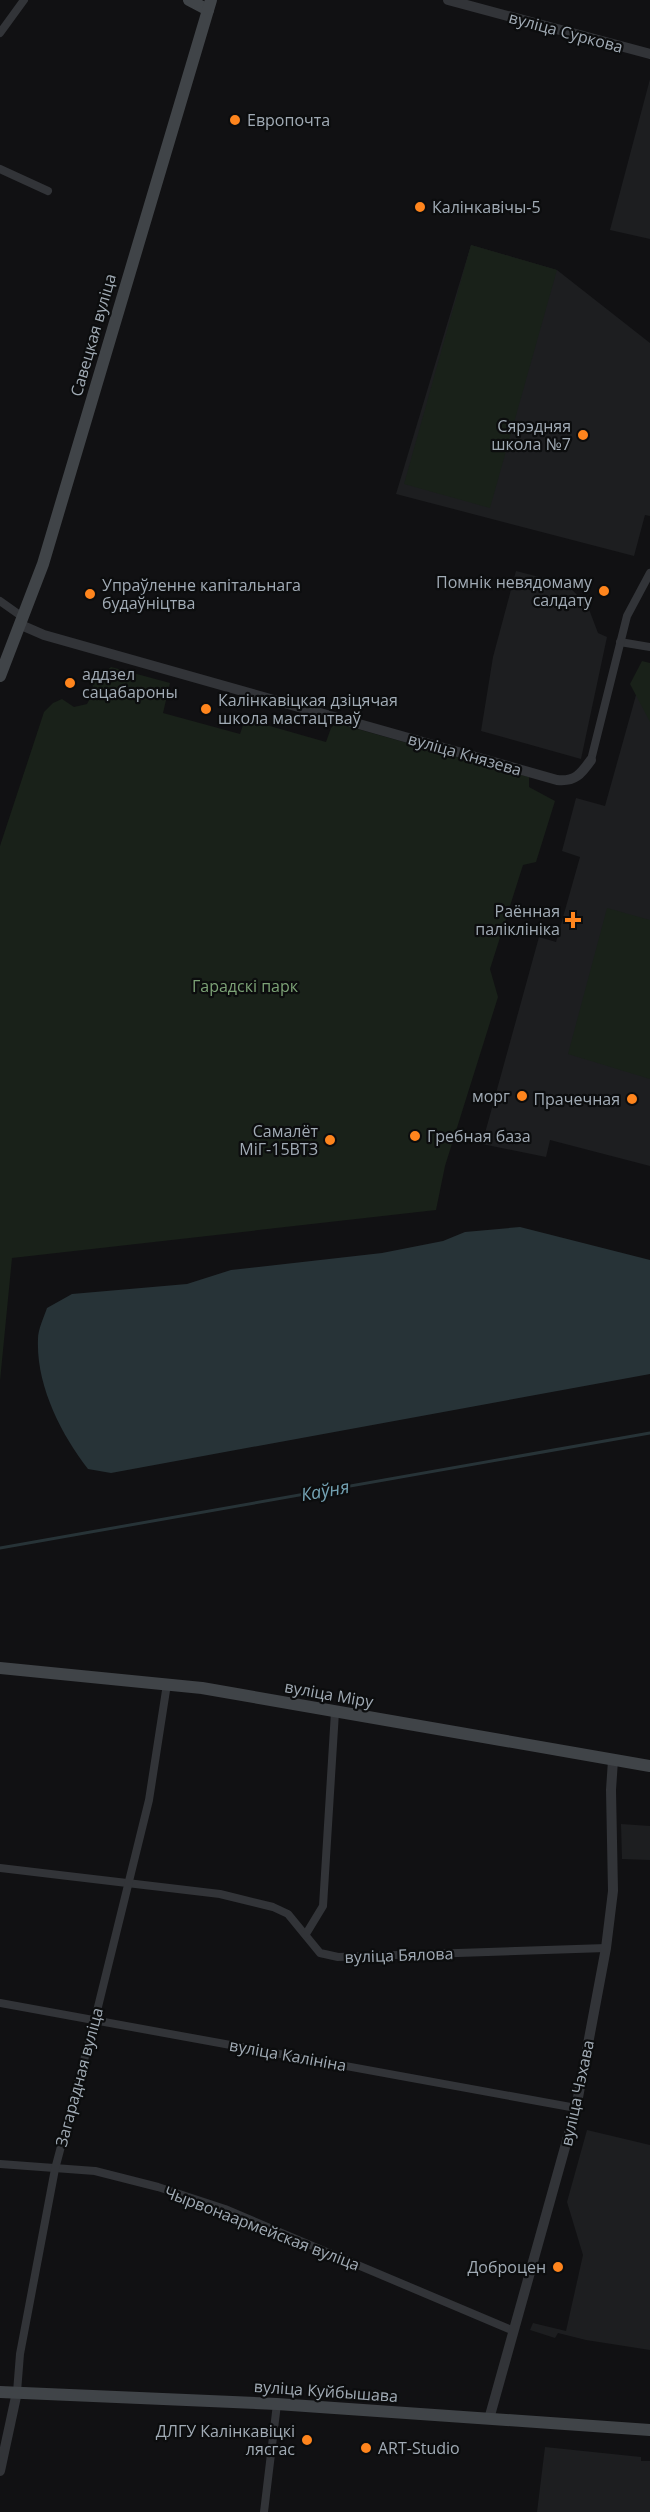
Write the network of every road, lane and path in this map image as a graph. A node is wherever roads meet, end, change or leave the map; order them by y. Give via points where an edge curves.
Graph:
1 (24, 0) edge
2 (189, 0) edge
3 (448, 0) edge
4 (209, 5) edge
5 (0, 33) edge
6 (650, 54) edge
7 (0, 169) edge
8 (48, 191) dead end
9 (650, 573) edge
10 (0, 601) edge
11 (22, 622) junction
12 (620, 642) junction
13 (650, 647) edge
14 (0, 676) edge
15 (591, 760) joint
16 (0, 1668) edge
17 (167, 1684) junction
18 (335, 1712) junction
19 (613, 1760) junction
20 (650, 1766) edge
21 (0, 1868) edge
22 (127, 1881) junction
23 (306, 1934) junction
24 (606, 1948) junction
25 (0, 2003) edge
26 (95, 2019) junction
27 (576, 2108) junction
28 (0, 2164) edge
29 (55, 2169) junction
30 (514, 2331) junction
31 (0, 2392) edge
32 (17, 2392) junction
33 (277, 2404) junction
34 (489, 2419) junction
35 (650, 2430) edge
36 (0, 2471) edge
37 (264, 2512) edge

1 - 5 street
2 - 4 main road
3 - 6 street, вуліца Суркова
4 - 11 main road, Савецкая вуліца via 56,521
7 - 8 street
9 - 12 street via 627,616
10 - 11 street
11 - 14 main road, Савецкая вуліца
11 - 15 street, вуліца Князева via 55,638 557,780 579,777
12 - 13 street
12 - 15 street
16 - 17 main road, вуліца Міру
17 - 18 main road, вуліца Міру
17 - 22 street, Загарадная вуліца via 148,1800
18 - 19 main road, вуліца Міру
18 - 23 street via 323,1905
19 - 20 main road, вуліца Міру
19 - 24 street, вуліца Чэхава via 613,1891
21 - 22 street, вуліца Бялова
22 - 23 street, вуліца Бялова via 220,1894 273,1907 288,1914
22 - 26 street, Загарадная вуліца
23 - 24 street, вуліца Бялова via 320,1953 338,1957
24 - 27 street, вуліца Чэхава
25 - 26 street, вуліца Калініна
26 - 27 street, вуліца Калініна
26 - 29 street, Загарадная вуліца
27 - 30 street, вуліца Чэхава
28 - 29 street, Чырвонаармейская вуліца
29 - 30 street, Чырвонаармейская вуліца via 95,2171 225,2209
29 - 32 street, Загарадная вуліца via 20,2354
30 - 34 street, вуліца Чэхава
31 - 32 main road, вуліца Куйбышава
32 - 33 main road, вуліца Куйбышава
32 - 36 street, Загарадная вуліца
33 - 34 main road, вуліца Куйбышава
33 - 37 street
34 - 35 main road, вуліца Куйбышава

